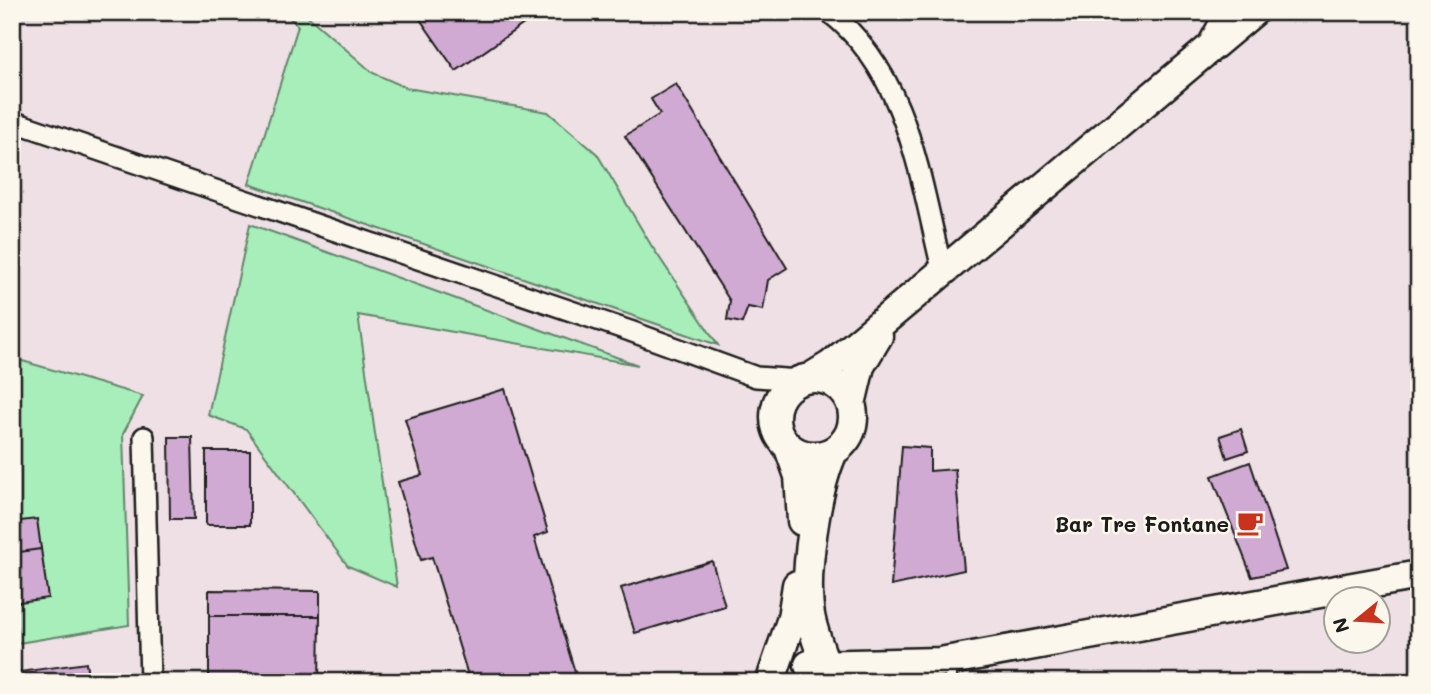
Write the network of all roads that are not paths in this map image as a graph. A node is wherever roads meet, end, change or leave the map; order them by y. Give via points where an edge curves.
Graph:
1 (829, 12) edge
2 (1225, 12) edge
3 (1253, 12) edge
4 (1201, 56) junction
5 (12, 121) edge
6 (943, 273) junction
7 (891, 316) junction
8 (805, 379) junction
9 (851, 404) junction
10 (144, 437) dead end
11 (789, 448) junction
12 (833, 452) junction
13 (1419, 575) edge
14 (946, 668) edge
15 (824, 674) edge
16 (768, 679) edge
17 (150, 682) edge
18 (892, 682) edge

1 - 6 street via 862,44 896,97
2 - 4 street
3 - 4 street
4 - 6 street
5 - 8 street via 755,377
6 - 7 street
7 - 8 street via 831,365
7 - 9 street via 860,366
8 - 9 street via 835,384
8 - 11 street via 783,392 775,411 777,431
9 - 12 street via 852,428
10 - 17 street
11 - 12 street via 807,456
11 - 16 street via 803,500 802,535 792,618
12 - 15 street via 817,495 809,587 809,614
13 - 14 street
14 - 15 street
14 - 18 street
15 - 16 street via 790,665

